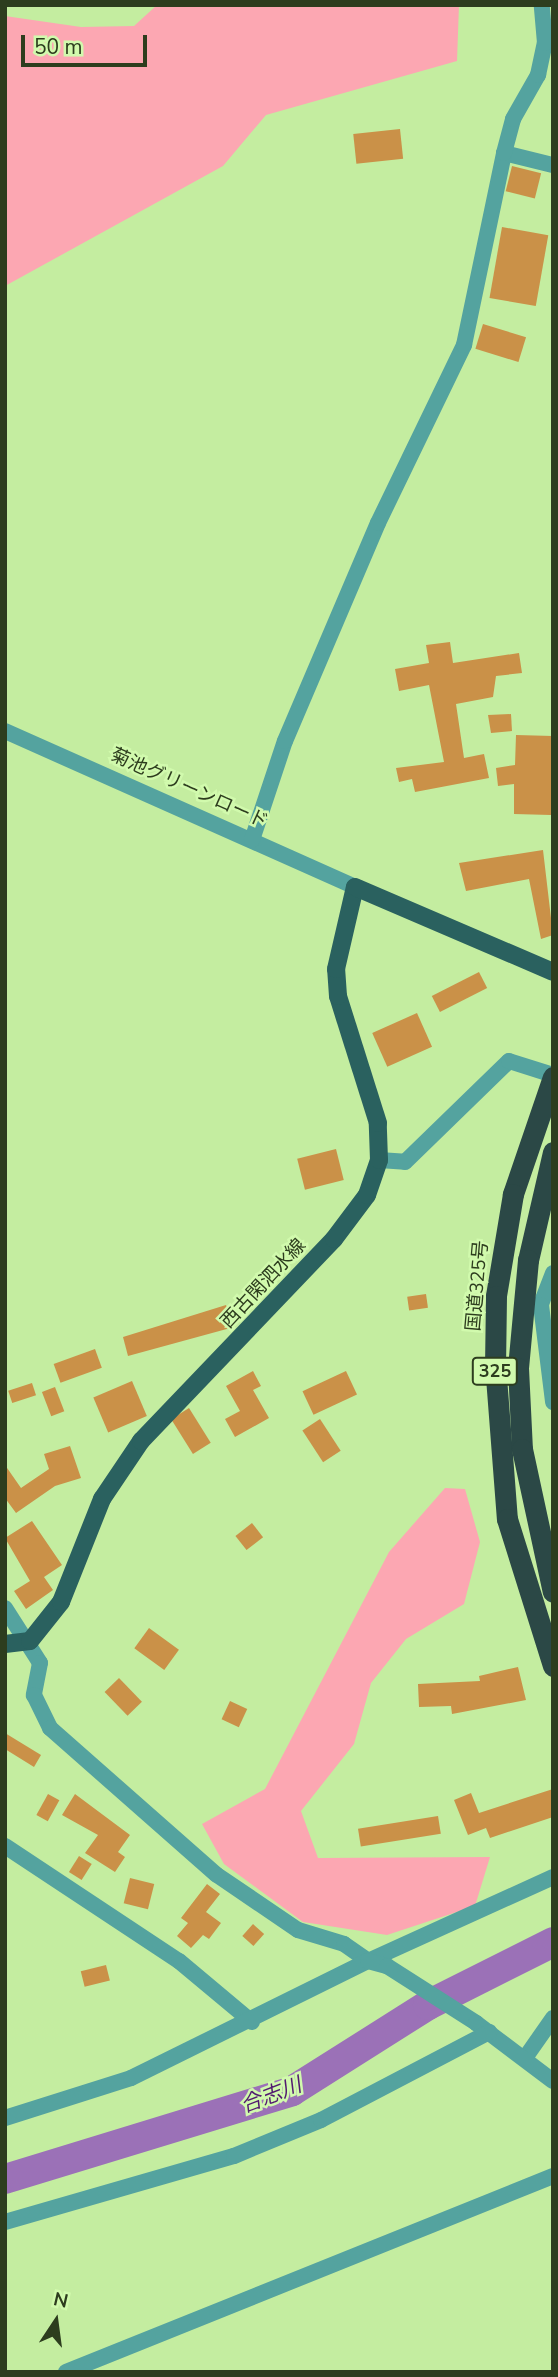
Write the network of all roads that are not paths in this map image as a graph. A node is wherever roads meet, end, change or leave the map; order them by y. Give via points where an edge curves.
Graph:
1 (542, 5) edge
2 (504, 153) junction
3 (553, 165) edge
4 (5, 731) edge
5 (252, 840) junction
6 (355, 887) junction
7 (553, 972) edge
8 (553, 1076) edge
9 (553, 1152) edge
10 (379, 1160) junction
11 (553, 1273) edge
12 (553, 1402) edge
13 (553, 1592) edge
14 (5, 1608) edge
15 (30, 1641) junction
16 (5, 1644) edge
17 (553, 1666) edge
18 (5, 1846) edge
19 (553, 1877) edge
20 (368, 1961) junction
21 (553, 2018) edge
22 (251, 2022) junction
23 (483, 2027) junction
24 (525, 2058) junction
25 (553, 2081) edge
26 (5, 2118) edge
27 (553, 2176) edge
28 (5, 2222) edge
29 (66, 2372) edge

1 - 2 street via 545,43 538,75 513,119
2 - 3 street
2 - 5 street via 464,345 378,523 285,741
4 - 5 street, 菊池グリーンロード
5 - 6 street, 菊池グリーンロード
6 - 7 main road
6 - 10 main road, 西古閑泗水線 via 340,933 338,996 373,1100
8 - 10 street via 509,1060 405,1162
8 - 17 highway, 国道325号 / 325 via 513,1194 496,1296 495,1364 507,1518
9 - 13 highway, 325 via 528,1260 518,1368 522,1449
10 - 15 main road, 西古閑泗水線 via 367,1195 334,1239 118,1470 86,1532 61,1601
11 - 12 street via 541,1305
14 - 15 street
15 - 16 main road
15 - 20 street via 40,1663 34,1695 50,1728 269,1915 344,1944
18 - 22 street via 179,1961
19 - 20 street
20 - 22 street
20 - 23 street via 387,1966
21 - 24 street
22 - 26 street via 131,2078
23 - 24 street
23 - 28 street via 321,2120 234,2156
24 - 25 street
27 - 29 street

